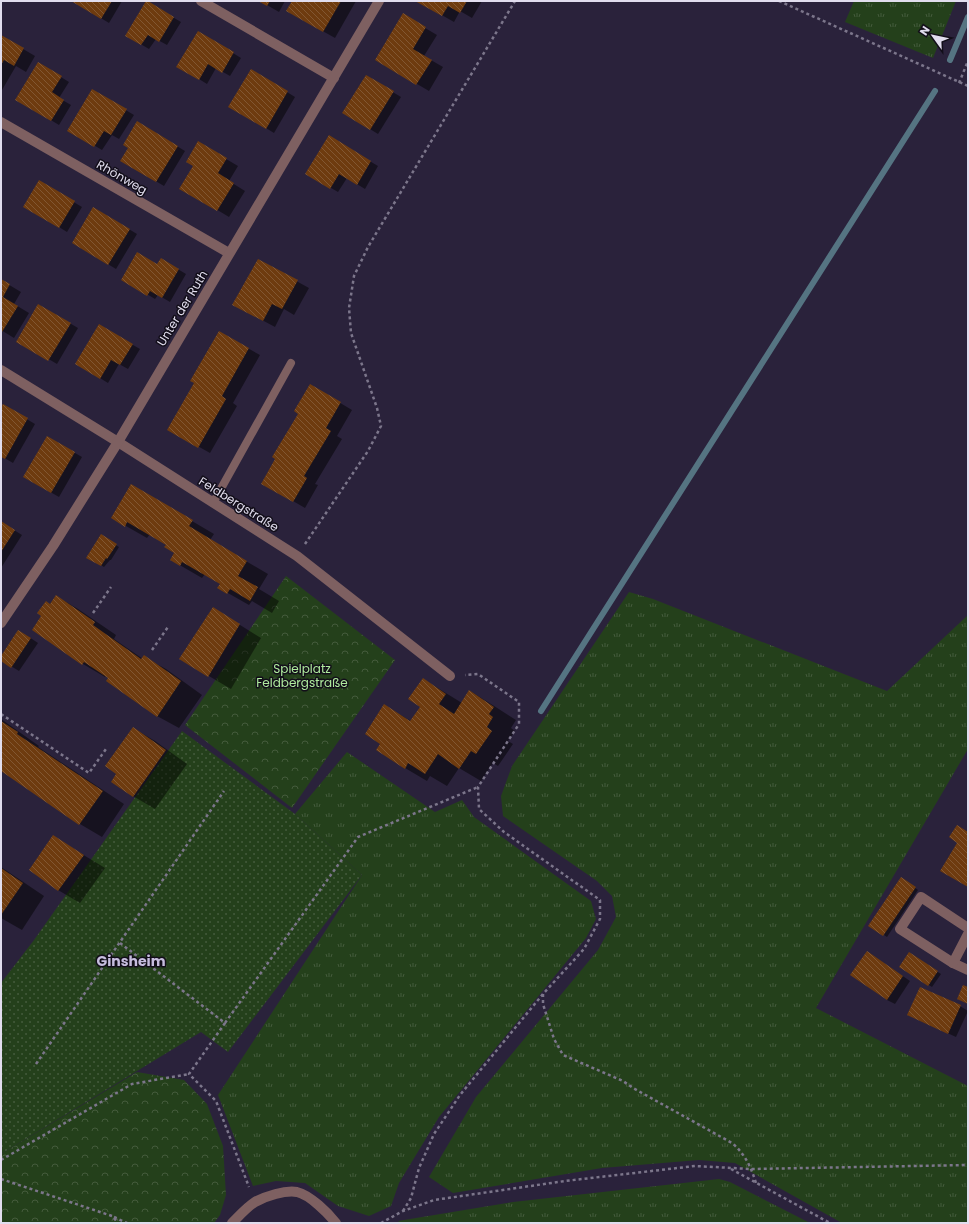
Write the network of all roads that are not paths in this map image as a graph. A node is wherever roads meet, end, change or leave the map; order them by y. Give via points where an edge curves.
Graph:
1 (201, 1) edge
2 (379, 1) edge
3 (334, 78) junction
4 (1, 122) edge
5 (229, 253) junction
6 (291, 363) dead end
7 (1, 370) edge
8 (118, 442) junction
9 (213, 503) junction
10 (1, 623) edge
11 (450, 676) road end
12 (968, 928) edge
13 (968, 934) edge
14 (953, 963) junction
15 (968, 970) edge
16 (232, 1223) edge
17 (336, 1223) edge

1 - 3 street
2 - 3 street, Unter der Ruth
3 - 5 street, Unter der Ruth
4 - 5 street, Rhönweg
5 - 8 street, Unter der Ruth
6 - 9 lane
7 - 8 street, Feldbergstraße
8 - 9 street, Feldbergstraße
8 - 10 street, Unter der Ruth
9 - 11 street, Feldbergstraße via 297,556
12 - 14 street via 921,897 900,930
13 - 14 street
14 - 15 street
16 - 17 street via 254,1202 281,1192 298,1192 312,1200

